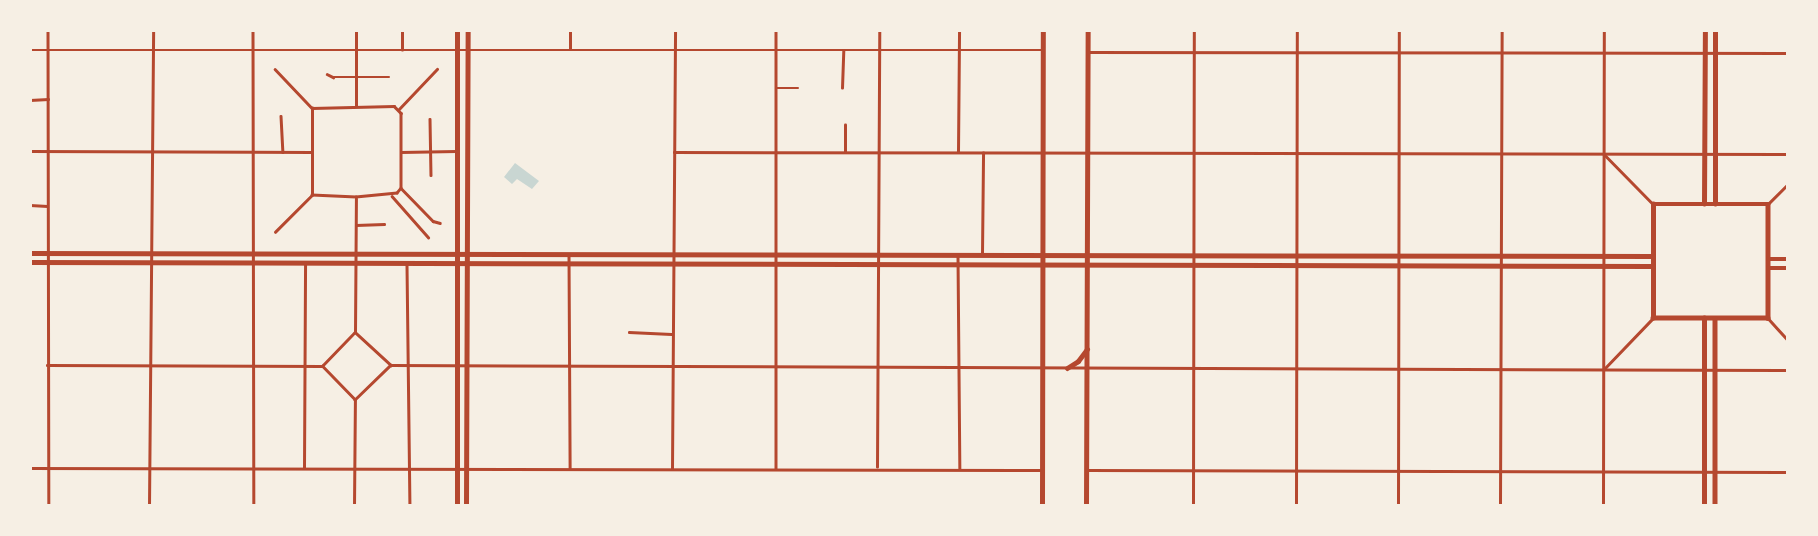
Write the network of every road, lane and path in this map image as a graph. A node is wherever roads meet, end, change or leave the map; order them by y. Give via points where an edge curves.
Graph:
1 (48, 30) edge
2 (153, 30) edge
3 (253, 30) edge
4 (356, 30) edge
5 (402, 30) edge
6 (457, 30) edge
7 (468, 30) edge
8 (570, 30) edge
9 (675, 30) edge
10 (776, 30) edge
11 (878, 30) edge
12 (958, 30) edge
13 (1043, 30) edge
14 (1088, 30) edge
15 (1194, 30) edge
16 (1297, 30) edge
17 (1399, 30) edge
18 (1502, 30) edge
19 (1604, 30) edge
20 (1705, 30) edge
21 (1715, 30) edge
22 (153, 49) junction
23 (570, 49) junction
24 (675, 49) junction
25 (776, 49) junction
26 (30, 50) edge
27 (48, 50) junction
28 (253, 50) junction
29 (356, 50) junction
30 (402, 50) junction
31 (457, 50) junction
32 (468, 50) junction
33 (1042, 50) junction
34 (843, 51) junction
35 (958, 51) junction
36 (878, 52) junction
37 (1088, 52) junction
38 (1194, 52) junction
39 (1297, 52) junction
40 (1399, 52) junction
41 (1502, 52) junction
42 (1604, 52) junction
43 (1705, 52) junction
44 (1715, 52) junction
45 (1788, 52) edge
46 (275, 69) dead end
47 (437, 69) dead end
48 (327, 74) dead end
49 (356, 76) junction
50 (389, 77) dead end
51 (776, 88) junction
52 (799, 88) dead end
53 (842, 89) dead end
54 (48, 99) junction
55 (30, 100) edge
56 (356, 106) junction
57 (312, 108) junction
58 (399, 109) junction
59 (281, 116) dead end
60 (430, 119) dead end
61 (845, 125) dead end
62 (30, 151) edge
63 (49, 151) junction
64 (153, 151) junction
65 (456, 151) junction
66 (253, 152) junction
67 (283, 152) junction
68 (310, 152) junction
69 (401, 152) junction
70 (429, 152) junction
71 (674, 152) junction
72 (775, 152) junction
73 (845, 152) junction
74 (880, 153) junction
75 (958, 153) junction
76 (983, 153) junction
77 (1042, 153) junction
78 (1087, 153) junction
79 (1194, 153) junction
80 (1297, 153) junction
81 (1399, 153) junction
82 (1502, 154) junction
83 (1604, 154) junction
84 (1704, 154) junction
85 (1715, 154) junction
86 (1788, 154) edge
87 (430, 175) dead end
88 (1788, 184) edge
89 (401, 188) junction
90 (312, 195) junction
91 (392, 196) junction
92 (356, 197) junction
93 (1653, 204) junction
94 (1704, 204) junction
95 (1715, 204) junction
96 (1768, 204) junction
97 (30, 205) edge
98 (48, 206) junction
99 (440, 223) dead end
100 (384, 224) dead end
101 (356, 225) junction
102 (275, 232) dead end
103 (428, 237) dead end
104 (30, 253) edge
105 (47, 253) junction
106 (457, 253) junction
107 (468, 253) junction
108 (152, 254) junction
109 (253, 254) junction
110 (569, 254) junction
111 (355, 255) junction
112 (671, 256) junction
113 (776, 256) junction
114 (877, 256) junction
115 (958, 256) junction
116 (982, 256) junction
117 (1501, 256) junction
118 (1604, 256) junction
119 (1653, 256) junction
120 (1042, 257) junction
121 (1087, 257) junction
122 (1194, 257) junction
123 (1297, 257) junction
124 (1399, 257) junction
125 (1768, 259) junction
126 (1788, 259) edge
127 (152, 261) junction
128 (568, 261) junction
129 (30, 262) edge
130 (47, 262) junction
131 (253, 262) junction
132 (407, 262) junction
133 (457, 262) junction
134 (467, 262) junction
135 (305, 263) junction
136 (356, 263) junction
137 (672, 264) junction
138 (776, 264) junction
139 (877, 264) junction
140 (957, 264) junction
141 (1042, 265) junction
142 (1087, 265) junction
143 (1399, 266) junction
144 (1501, 266) junction
145 (1604, 266) junction
146 (1653, 266) junction
147 (1194, 267) junction
148 (1297, 267) junction
149 (1768, 268) junction
150 (1788, 268) edge
151 (1653, 318) junction
152 (1704, 318) junction
153 (1715, 318) junction
154 (1768, 318) junction
155 (355, 332) junction
156 (629, 332) dead end
157 (673, 334) junction
158 (1788, 340) edge
159 (1087, 349) junction
160 (47, 365) junction
161 (150, 365) junction
162 (391, 365) junction
163 (253, 366) junction
164 (304, 366) junction
165 (322, 366) junction
166 (410, 366) junction
167 (457, 366) junction
168 (467, 366) junction
169 (572, 366) junction
170 (673, 366) junction
171 (775, 366) junction
172 (878, 367) junction
173 (958, 367) junction
174 (1041, 367) junction
175 (1067, 368) junction
176 (1087, 368) junction
177 (1194, 368) junction
178 (1296, 370) junction
179 (1398, 370) junction
180 (1501, 370) junction
181 (1603, 370) junction
182 (1704, 370) junction
183 (1716, 370) junction
184 (1788, 370) edge
185 (355, 400) junction
186 (30, 468) edge
187 (47, 468) junction
188 (304, 468) junction
189 (355, 468) junction
190 (409, 468) junction
191 (457, 468) junction
192 (570, 468) junction
193 (776, 468) junction
194 (960, 468) junction
195 (149, 469) junction
196 (253, 469) junction
197 (466, 469) junction
198 (672, 469) junction
199 (877, 469) junction
200 (1041, 470) junction
201 (1086, 470) junction
202 (1193, 470) junction
203 (1296, 470) junction
204 (1398, 471) junction
205 (1501, 471) junction
206 (1603, 471) junction
207 (1704, 471) junction
208 (1716, 471) junction
209 (1788, 472) edge
210 (49, 506) edge
211 (149, 506) edge
212 (254, 506) edge
213 (354, 506) edge
214 (410, 506) edge
215 (457, 506) edge
216 (466, 506) edge
217 (1042, 506) edge
218 (1086, 506) edge
219 (1193, 506) edge
220 (1296, 506) edge
221 (1398, 506) edge
222 (1500, 506) edge
223 (1603, 506) edge
224 (1704, 506) edge
225 (1715, 506) edge

1 - 27 street
2 - 22 street
3 - 28 street
4 - 29 street
5 - 30 street
6 - 31 main road
7 - 32 main road
8 - 23 street
9 - 24 street
10 - 25 street
11 - 36 street
12 - 35 street
13 - 33 highway
14 - 37 highway
15 - 38 street
16 - 39 street
17 - 40 street
18 - 41 street
19 - 42 street
20 - 43 main road
21 - 44 main road
22 - 27 street
22 - 28 street
22 - 64 street
23 - 24 street
23 - 32 street
24 - 25 street
24 - 71 street
25 - 34 street
25 - 51 street
26 - 27 street
27 - 54 street
28 - 29 street
28 - 66 street
29 - 30 street
29 - 49 street
30 - 31 street
31 - 32 street
31 - 65 main road
32 - 107 main road
33 - 35 street
33 - 77 highway
34 - 36 street
34 - 53 street
35 - 36 street
35 - 75 street
36 - 74 street
37 - 38 street
37 - 78 highway
38 - 39 street
38 - 79 street
39 - 40 street
39 - 80 street
40 - 41 street
40 - 81 street
41 - 42 street
41 - 82 street
42 - 43 street
42 - 83 street
43 - 44 street
43 - 84 main road
44 - 45 street
44 - 85 main road
46 - 57 street
47 - 58 street
48 - 49 street via 333,78
49 - 50 street
49 - 56 street
51 - 52 street
51 - 72 street
54 - 55 street
54 - 63 street
56 - 57 street
56 - 58 street
57 - 68 street
58 - 69 street
59 - 67 street
60 - 70 street
61 - 73 street
62 - 63 street
63 - 64 street
63 - 98 street
64 - 66 street
64 - 108 street
65 - 70 street
65 - 106 main road
66 - 67 street
66 - 109 street
67 - 68 street
68 - 90 street
69 - 70 street
69 - 89 street
70 - 87 street
71 - 72 street
71 - 112 street
72 - 73 street
72 - 113 street
73 - 74 street
74 - 75 street
74 - 114 street
75 - 76 street
76 - 77 street
76 - 116 street
77 - 78 street
77 - 120 highway
78 - 79 street
78 - 121 highway
79 - 80 street
79 - 122 street
80 - 81 street
80 - 123 street
81 - 82 street
81 - 124 street
82 - 83 street
82 - 117 street
83 - 84 street
83 - 93 street
83 - 118 street
84 - 85 street
84 - 94 main road
85 - 86 street
85 - 95 main road
88 - 96 street
89 - 91 street
89 - 99 street
90 - 92 street
90 - 102 street
91 - 92 street
91 - 103 street
92 - 101 street
93 - 94 main road
93 - 119 main road
94 - 95 main road
95 - 96 main road
96 - 125 main road
97 - 98 street
98 - 105 street
100 - 101 street
101 - 111 street
104 - 105 main road
105 - 108 main road
105 - 130 street
106 - 107 main road
106 - 111 main road
106 - 133 main road
107 - 110 main road
107 - 134 main road
108 - 109 main road
108 - 127 street
109 - 111 main road
109 - 131 street
110 - 112 main road
110 - 128 street
111 - 136 street
112 - 113 main road
112 - 137 street
113 - 114 main road
113 - 138 street
114 - 115 main road
114 - 139 street
115 - 116 main road
115 - 140 street
116 - 120 main road
117 - 118 main road
117 - 124 main road
117 - 144 street
118 - 119 main road
118 - 145 street
119 - 146 main road
120 - 121 main road
120 - 141 highway
121 - 122 main road
121 - 142 highway
122 - 123 main road
122 - 147 street
123 - 124 main road
123 - 148 street
124 - 143 street
125 - 126 main road
125 - 149 main road
127 - 130 main road
127 - 131 main road
127 - 161 street
128 - 134 main road
128 - 137 main road
128 - 169 street
129 - 130 main road
130 - 160 street
131 - 135 main road
131 - 163 street
132 - 133 main road
132 - 136 main road
132 - 166 street
133 - 134 main road
133 - 167 main road
134 - 168 main road
135 - 136 main road
135 - 164 street
136 - 155 street
137 - 138 main road
137 - 157 street
138 - 139 main road
138 - 171 street
139 - 140 main road
139 - 172 street
140 - 141 main road
140 - 173 street
141 - 142 main road
141 - 174 highway
142 - 147 main road
142 - 159 highway
143 - 144 main road
143 - 148 main road
143 - 179 street
144 - 145 main road
144 - 180 street
145 - 146 main road
145 - 181 street
146 - 151 main road
147 - 148 main road
147 - 177 street
148 - 178 street
149 - 150 main road
149 - 154 main road
151 - 152 main road
151 - 181 street
152 - 153 main road
152 - 182 main road
153 - 154 main road
153 - 183 main road
154 - 158 street
155 - 162 street
155 - 165 street
156 - 157 street
157 - 170 street
159 - 175 highway
159 - 176 highway
160 - 161 street
160 - 187 street
161 - 163 street
161 - 195 street
162 - 166 street
162 - 185 street
163 - 164 street
163 - 196 street
164 - 165 street
164 - 188 street
165 - 185 street
166 - 167 street
166 - 190 street
167 - 168 street
167 - 191 main road
168 - 169 street
168 - 197 main road
169 - 170 street
169 - 192 street
170 - 171 street
170 - 198 street
171 - 172 street
171 - 193 street
172 - 173 street
172 - 199 street
173 - 174 street
173 - 194 street
174 - 175 street
174 - 200 highway
175 - 176 street
176 - 177 street
176 - 201 highway
177 - 178 street
177 - 202 street
178 - 179 street
178 - 203 street
179 - 180 street
179 - 204 street
180 - 181 street
180 - 205 street
181 - 182 street
181 - 206 street
182 - 183 street
182 - 207 main road
183 - 184 street
183 - 208 main road
185 - 189 street
186 - 187 street
187 - 195 street
187 - 210 street
188 - 189 street
188 - 196 street
189 - 190 street
189 - 213 street
190 - 191 street
190 - 214 street
191 - 197 street
191 - 215 main road
192 - 197 street
192 - 198 street
193 - 198 street
193 - 199 street
194 - 199 street
194 - 200 street
195 - 196 street
195 - 211 street
196 - 212 street
197 - 216 main road
200 - 217 highway
201 - 202 street
201 - 218 highway
202 - 203 street
202 - 219 street
203 - 204 street
203 - 220 street
204 - 205 street
204 - 221 street
205 - 206 street
205 - 222 street
206 - 207 street
206 - 223 street
207 - 208 street
207 - 224 main road
208 - 209 street
208 - 225 main road

